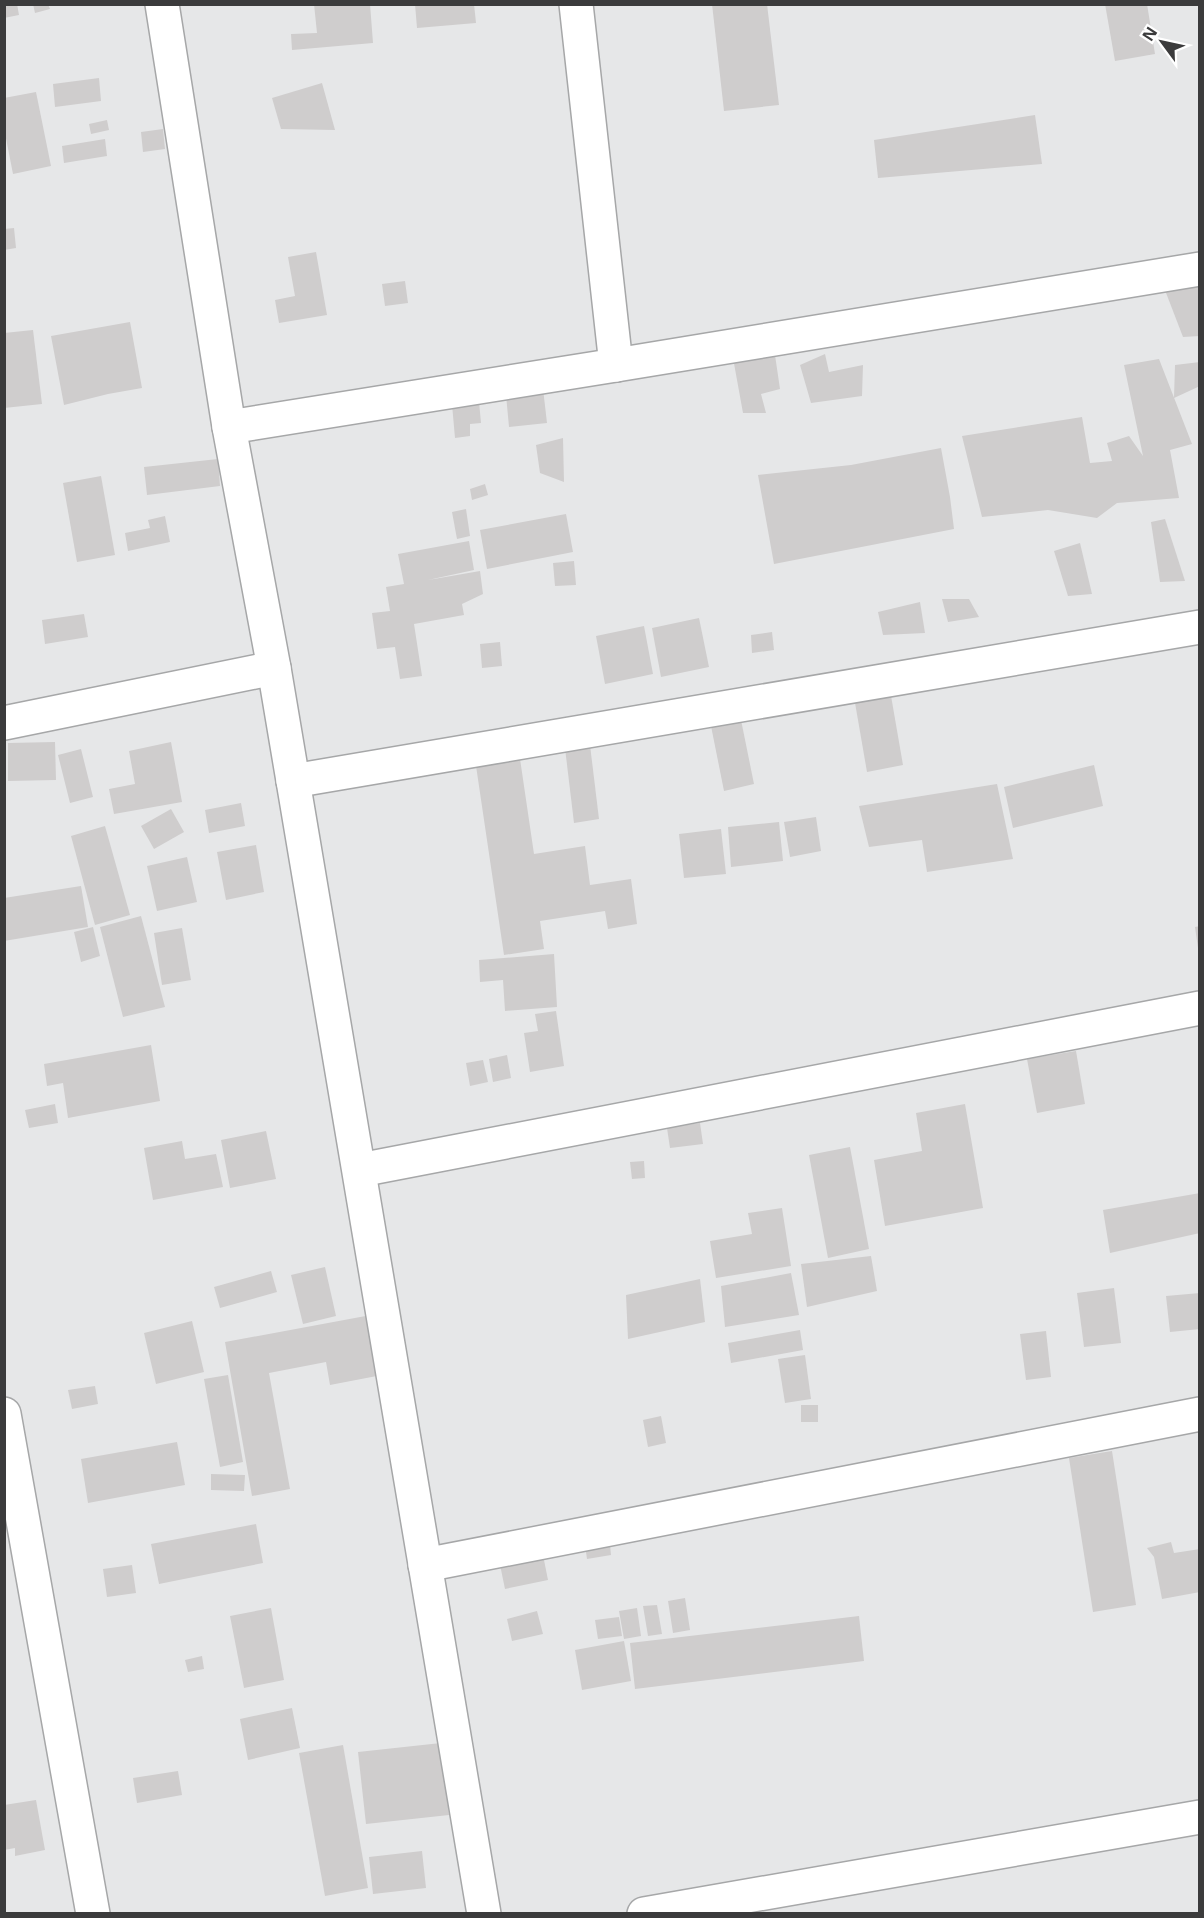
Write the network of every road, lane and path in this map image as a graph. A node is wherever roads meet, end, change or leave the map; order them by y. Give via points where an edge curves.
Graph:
1 (162, 4) edge
2 (576, 4) edge
3 (1200, 268) edge
4 (616, 365) junction
5 (229, 427) junction
6 (1200, 627) edge
7 (274, 668) junction
8 (4, 723) edge
9 (293, 781) junction
10 (1200, 1008) edge
11 (360, 1170) junction
12 (4, 1414) edge
13 (1200, 1414) edge
14 (425, 1565) junction
15 (1200, 1817) edge
16 (93, 1914) edge
17 (484, 1914) edge
18 (644, 1914) edge

1 - 5 street
2 - 4 street
3 - 4 street
4 - 5 street
5 - 7 street
6 - 9 street
7 - 8 street
7 - 9 street
9 - 11 street
10 - 11 street
11 - 14 street
12 - 16 street
13 - 14 street
14 - 17 street
15 - 18 street

